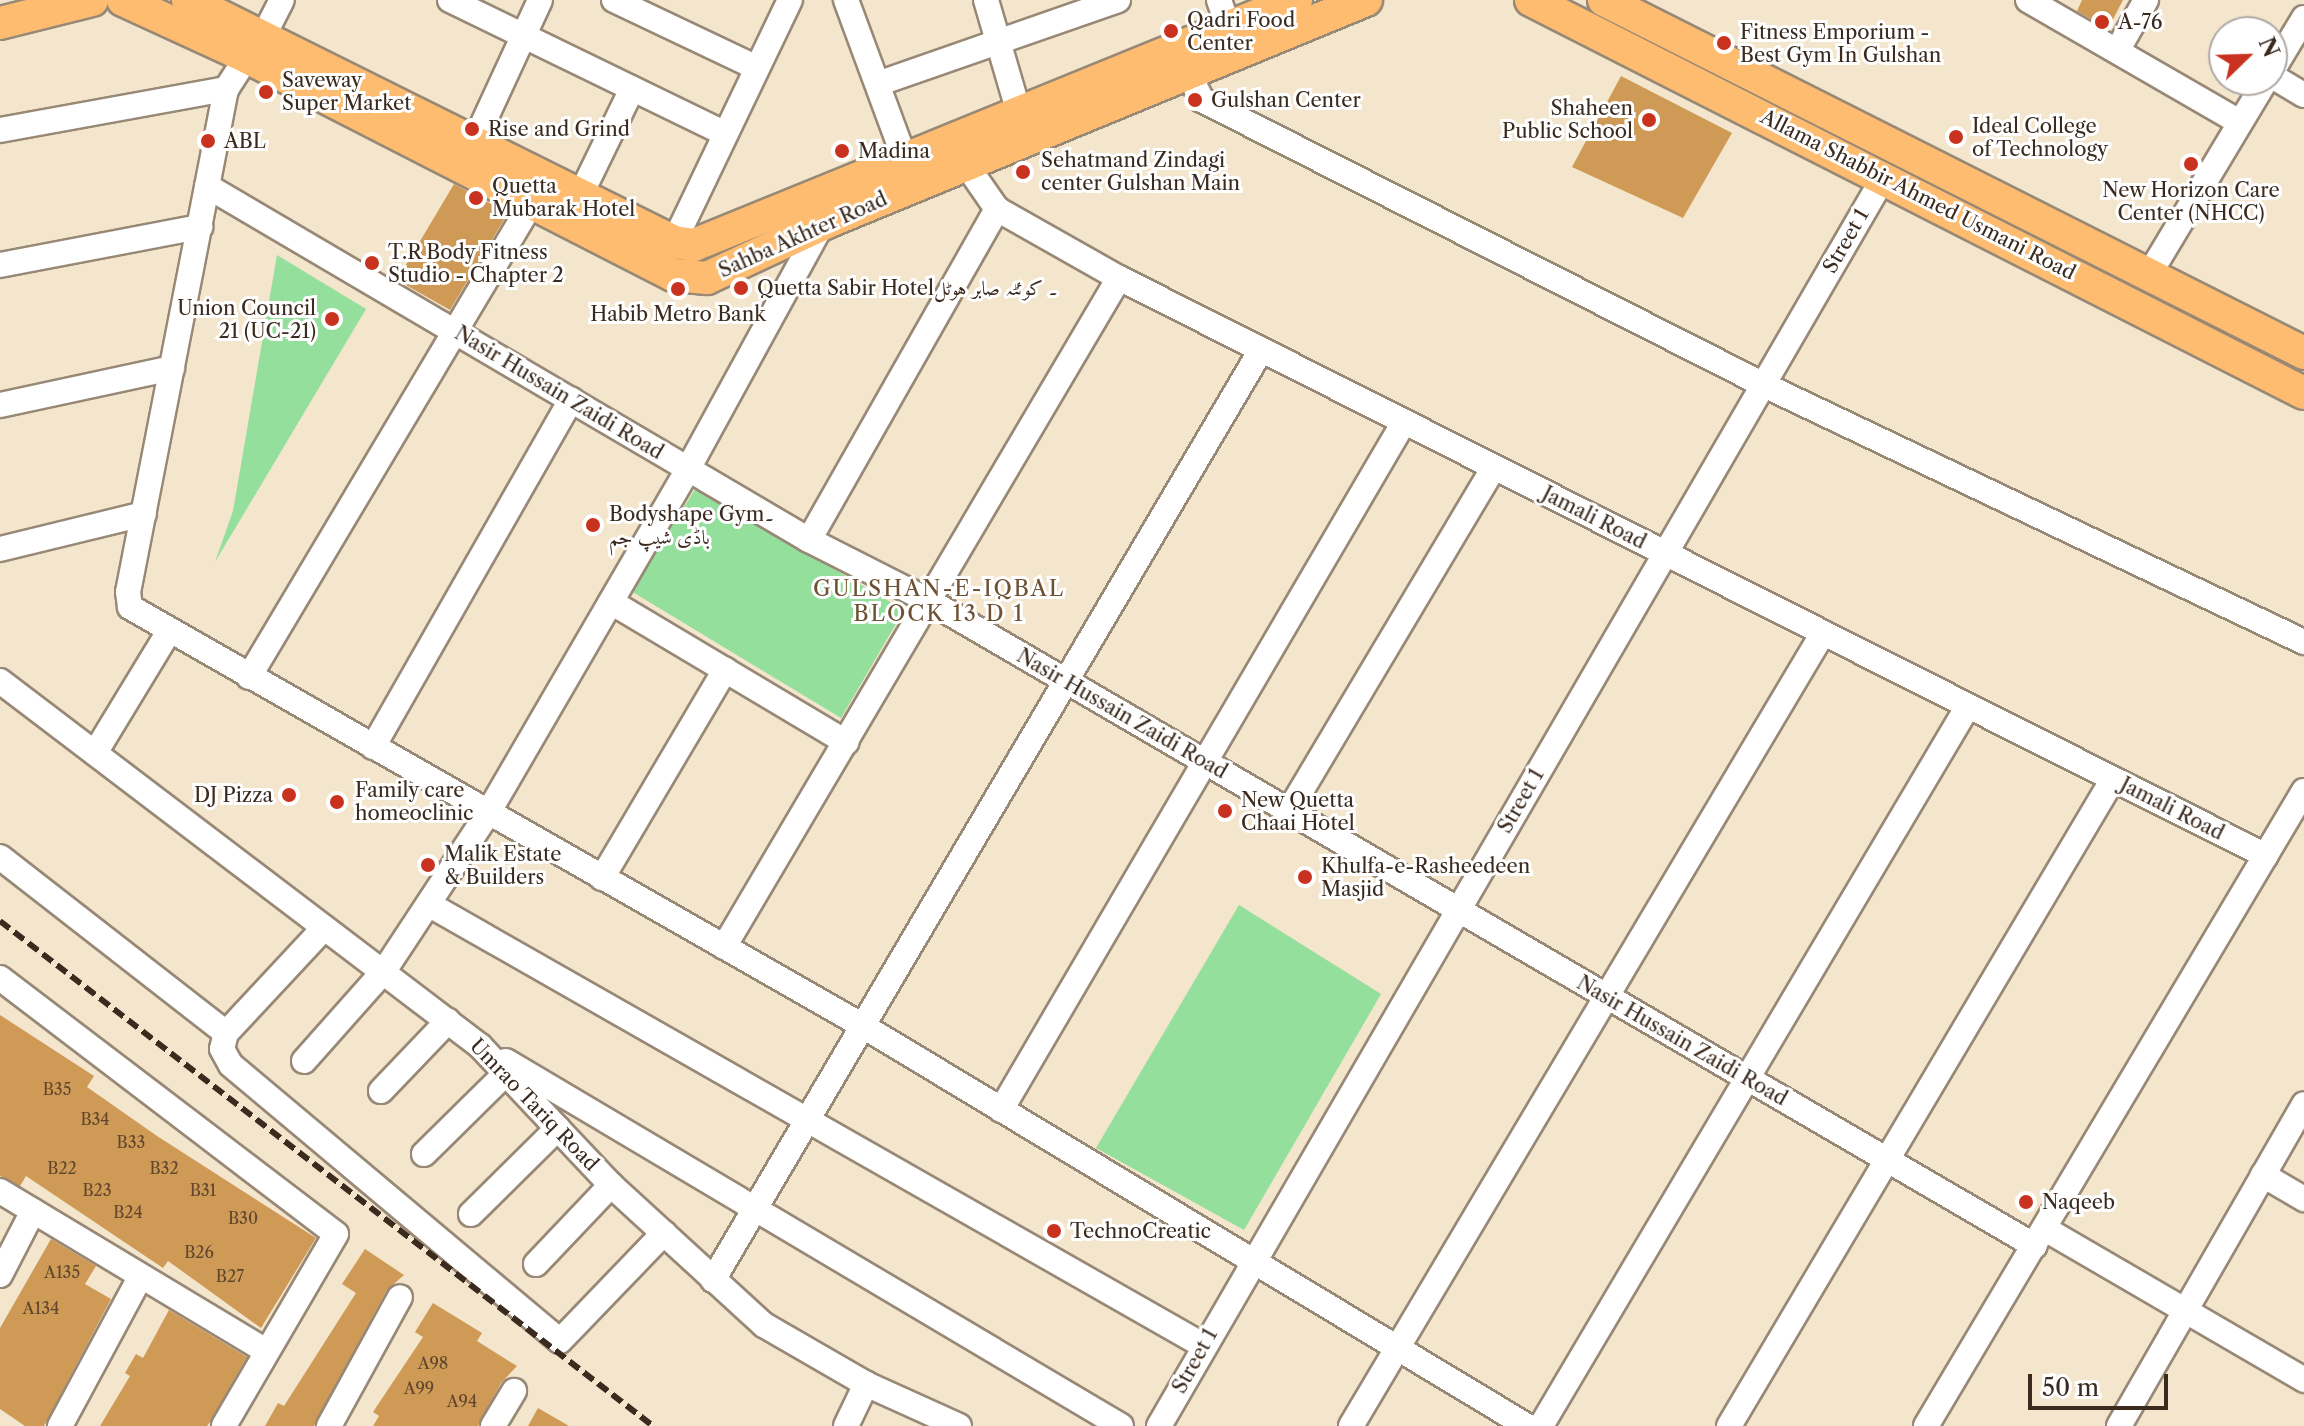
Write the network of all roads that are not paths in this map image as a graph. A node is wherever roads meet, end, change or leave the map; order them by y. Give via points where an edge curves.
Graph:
1 (92, 0) edge
2 (123, 0) edge
3 (188, 0) edge
4 (282, 0) edge
5 (450, 0) edge
6 (540, 0) edge
7 (614, 0) edge
8 (790, 0) edge
9 (846, 0) edge
10 (986, 0) edge
11 (1118, 0) edge
12 (1296, 0) edge
13 (1366, 0) edge
14 (1531, 0) edge
15 (1604, 0) edge
16 (2028, 0) edge
17 (2146, 0) edge
18 (1224, 15) edge
19 (2304, 18) edge
20 (1, 20) edge
21 (524, 35) junction
22 (998, 41) junction
23 (256, 46) junction
24 (2288, 46) edge
25 (2117, 51) junction
26 (1182, 62) junction
27 (757, 68) junction
28 (880, 83) junction
29 (226, 89) junction
30 (632, 89) junction
31 (2255, 96) edge
32 (1020, 116) junction
33 (2238, 121) junction
34 (0, 130) edge
35 (724, 133) junction
36 (474, 143) junction
37 (958, 154) junction
38 (906, 162) junction
39 (1884, 177) junction
40 (207, 186) junction
41 (581, 194) junction
42 (531, 204) junction
43 (997, 209) junction
44 (822, 210) junction
45 (200, 227) junction
46 (674, 242) junction
47 (0, 265) edge
48 (2150, 273) junction
49 (1119, 278) junction
50 (455, 331) junction
51 (1261, 350) junction
52 (2304, 353) edge
53 (172, 368) junction
54 (1762, 384) junction
55 (2304, 393) edge
56 (571, 400) junction
57 (0, 405) edge
58 (1404, 422) junction
59 (1494, 467) junction
60 (688, 469) junction
61 (144, 514) junction
62 (809, 540) junction
63 (0, 549) edge
64 (1662, 552) junction
65 (929, 601) junction
66 (611, 602) junction
67 (168, 633) junction
68 (1823, 633) junction
69 (2304, 642) edge
70 (725, 670) junction
71 (249, 677) junction
72 (0, 681) edge
73 (1066, 681) junction
74 (1968, 706) junction
75 (846, 742) junction
76 (373, 747) junction
77 (95, 753) junction
78 (1207, 763) junction
79 (2113, 779) junction
80 (2304, 791) edge
81 (1289, 811) junction
82 (488, 813) junction
83 (2295, 824) edge
84 (2266, 856) junction
85 (0, 857) edge
86 (602, 878) junction
87 (430, 905) junction
88 (1458, 911) junction
89 (324, 928) junction
90 (724, 947) junction
91 (384, 971) junction
92 (0, 978) edge
93 (1606, 997) junction
94 (448, 1021) junction
95 (863, 1026) junction
96 (226, 1033) junction
97 (480, 1046) junction
98 (304, 1061) dead end
99 (506, 1073) junction
100 (1744, 1077) junction
101 (381, 1091) dead end
102 (2304, 1104) edge
103 (1001, 1110) junction
104 (807, 1121) junction
105 (558, 1128) junction
106 (424, 1154) dead end
107 (1884, 1158) junction
108 (2263, 1175) junction
109 (611, 1185) junction
110 (0, 1191) edge
111 (2304, 1199) edge
112 (756, 1208) junction
113 (33, 1211) junction
114 (471, 1214) dead end
115 (664, 1233) junction
116 (2040, 1238) junction
117 (1251, 1261) junction
118 (536, 1264) dead end
119 (0, 1275) edge
120 (139, 1279) junction
121 (713, 1280) junction
122 (400, 1297) dead end
123 (2187, 1314) junction
124 (1397, 1345) junction
125 (1204, 1346) junction
126 (266, 1351) junction
127 (2304, 1380) edge
128 (866, 1384) junction
129 (514, 1391) dead end
130 (60, 1426) edge
131 (224, 1426) edge
132 (329, 1426) edge
133 (493, 1426) edge
134 (846, 1426) edge
135 (959, 1426) edge
136 (1121, 1426) edge
137 (1159, 1426) edge
138 (1351, 1426) edge
139 (1527, 1426) edge
140 (1541, 1426) edge
141 (1729, 1426) edge
142 (1926, 1426) edge
143 (2119, 1426) edge

1 - 20 main road
2 - 23 main road, Sahba Akhter Road
3 - 23 main road, Sahba Akhter Road
4 - 23 street
5 - 21 street
6 - 21 street
7 - 27 street
8 - 27 street
9 - 28 street
10 - 22 street
11 - 22 street
12 - 18 main road, Sahba Akhter Road
13 - 26 main road, Sahba Akhter Road
14 - 39 main road, Allama Shabbir Ahmed Usmani Road
15 - 48 main road, Allama Shabbir Ahmed Usmani Road
16 - 25 street
17 - 25 street
18 - 26 main road, Sahba Akhter Road
19 - 24 street
21 - 30 street
21 - 36 street
22 - 28 street
22 - 32 street
23 - 29 street
23 - 36 main road, Sahba Akhter Road
23 - 42 main road, Sahba Akhter Road
25 - 33 street
26 - 32 main road, Sahba Akhter Road
26 - 37 main road, Sahba Akhter Road
26 - 54 street via 1202,100
27 - 35 street
28 - 38 street
29 - 34 street
29 - 40 street
30 - 35 street
30 - 41 street
31 - 33 street
32 - 37 main road, Sahba Akhter Road
33 - 48 street
35 - 46 street
36 - 41 main road, Sahba Akhter Road
37 - 38 main road, Sahba Akhter Road
37 - 43 street, Jamali Road
37 - 44 main road, Sahba Akhter Road
38 - 44 main road, Sahba Akhter Road
39 - 54 street, Street 1
39 - 55 main road, Allama Shabbir Ahmed Usmani Road
40 - 45 street
40 - 50 street, Nasir Hussain Zaidi Road
41 - 46 main road, Sahba Akhter Road
42 - 44 main road, Sahba Akhter Road via 673,275 707,278
42 - 50 street
43 - 49 street, Jamali Road
43 - 62 street
44 - 46 main road, Sahba Akhter Road via 694,245
44 - 60 street
45 - 47 street
45 - 53 street
48 - 52 main road, Allama Shabbir Ahmed Usmani Road
49 - 51 street, Jamali Road
49 - 65 street
50 - 56 street, Nasir Hussain Zaidi Road
50 - 71 street
51 - 58 street, Jamali Road
51 - 73 street
53 - 57 street
53 - 61 street
54 - 64 street, Street 1
54 - 69 street
56 - 60 street, Nasir Hussain Zaidi Road
56 - 76 street
58 - 59 street, Jamali Road
58 - 78 street
59 - 64 street, Jamali Road
59 - 81 street
60 - 62 street, Nasir Hussain Zaidi Road
60 - 66 street
61 - 63 street
61 - 67 street via 128,592 130,607
62 - 65 street, Nasir Hussain Zaidi Road
64 - 68 street, Jamali Road
64 - 88 street, Street 1
65 - 73 street, Nasir Hussain Zaidi Road
65 - 75 street
66 - 70 street
66 - 82 street
67 - 71 street
67 - 77 street
68 - 74 street, Jamali Road
68 - 93 street
70 - 75 street
70 - 86 street
71 - 76 street
72 - 77 street, Umrao Tariq Road
73 - 78 street, Nasir Hussain Zaidi Road
73 - 95 street
74 - 79 street, Jamali Road
74 - 100 street
75 - 90 street
76 - 82 street
77 - 89 street, Umrao Tariq Road
78 - 81 street, Nasir Hussain Zaidi Road
78 - 103 street
79 - 84 street, Jamali Road
79 - 107 street
80 - 83 street
81 - 88 street, Nasir Hussain Zaidi Road
82 - 86 street
82 - 87 street
83 - 84 street
84 - 116 street
85 - 96 street
86 - 90 street
87 - 91 street
87 - 104 street
88 - 93 street, Nasir Hussain Zaidi Road
88 - 117 street, Street 1
89 - 91 street, Umrao Tariq Road
89 - 96 street
90 - 95 street
91 - 94 street, Umrao Tariq Road
91 - 98 street
92 - 126 street via 336,1234
93 - 100 street, Nasir Hussain Zaidi Road
93 - 124 street
94 - 97 street, Umrao Tariq Road
94 - 101 street
95 - 103 street
95 - 104 street
96 - 115 street via 222,1049 231,1065 560,1341
97 - 99 street, Umrao Tariq Road
97 - 112 street
99 - 105 street, Umrao Tariq Road
99 - 106 street
100 - 107 street, Nasir Hussain Zaidi Road
100 - 140 street
102 - 108 street
103 - 117 street
104 - 112 street
104 - 125 street
105 - 109 street, Umrao Tariq Road
105 - 114 street
107 - 116 street, Nasir Hussain Zaidi Road
107 - 141 street
108 - 111 street
108 - 123 street
109 - 115 street, Umrao Tariq Road
109 - 118 street
110 - 113 street
112 - 121 street
112 - 136 street
113 - 119 street
113 - 120 street
115 - 121 street, Umrao Tariq Road
116 - 123 street, Nasir Hussain Zaidi Road
116 - 142 street
117 - 124 street
117 - 125 street, Street 1
120 - 126 street
120 - 130 street
121 - 128 street, Umrao Tariq Road via 764,1325
122 - 132 street
123 - 127 street, Nasir Hussain Zaidi Road
123 - 143 street
124 - 138 street
124 - 139 street
125 - 137 street, Street 1
126 - 131 street
128 - 134 street
128 - 135 street, Umrao Tariq Road
129 - 133 street

